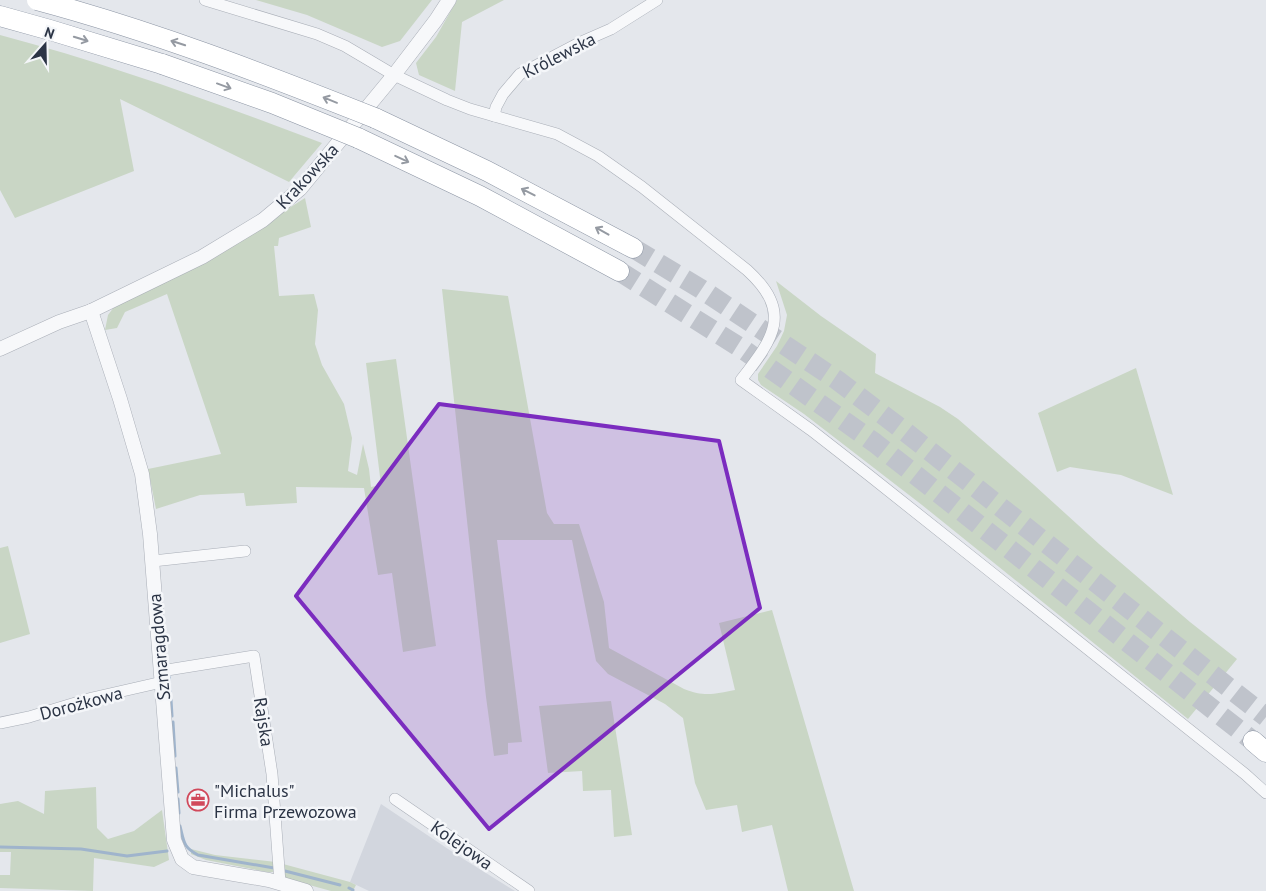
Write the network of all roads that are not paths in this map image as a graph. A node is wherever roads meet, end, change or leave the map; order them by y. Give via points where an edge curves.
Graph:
1 (37, 0) edge
2 (205, 0) edge
3 (449, 0) edge
4 (657, 0) edge
5 (0, 16) edge
6 (394, 75) junction
7 (494, 116) junction
8 (633, 248) tunnel mouth
9 (619, 271) tunnel mouth
10 (91, 311) junction
11 (0, 349) edge
12 (245, 550) dead end
13 (152, 561) junction
14 (162, 676) junction
15 (0, 723) edge
16 (1266, 793) edge
17 (395, 799) dead end
18 (280, 883) junction
19 (306, 891) edge
20 (529, 891) edge

8 -> 1 highway, bridge via 487,171 376,118 196,49
2 - 6 street via 317,34 345,46
3 - 6 street, Krakowska
4 - 7 street, Królewska via 611,29 520,74 503,94
5 -> 9 highway, bridge via 201,77 358,138 480,196
6 - 7 street via 447,100
6 - 10 street, Krakowska via 300,190 278,209 202,257
7 - 16 street via 557,134 598,156 642,186 760,281 774,312 773,330 741,380 870,476
10 - 11 street, Krakowska
10 - 13 street, Szmaragdowa via 142,474
12 - 13 street
13 - 14 street, Szmaragdowa
14 - 15 street, Dorożkowa
14 - 18 street, Szmaragdowa via 174,840 182,859 200,869
14 - 18 street, Rajska via 254,656 272,774
17 - 20 street, Kolejowa
18 - 19 street, Szmaragdowa

